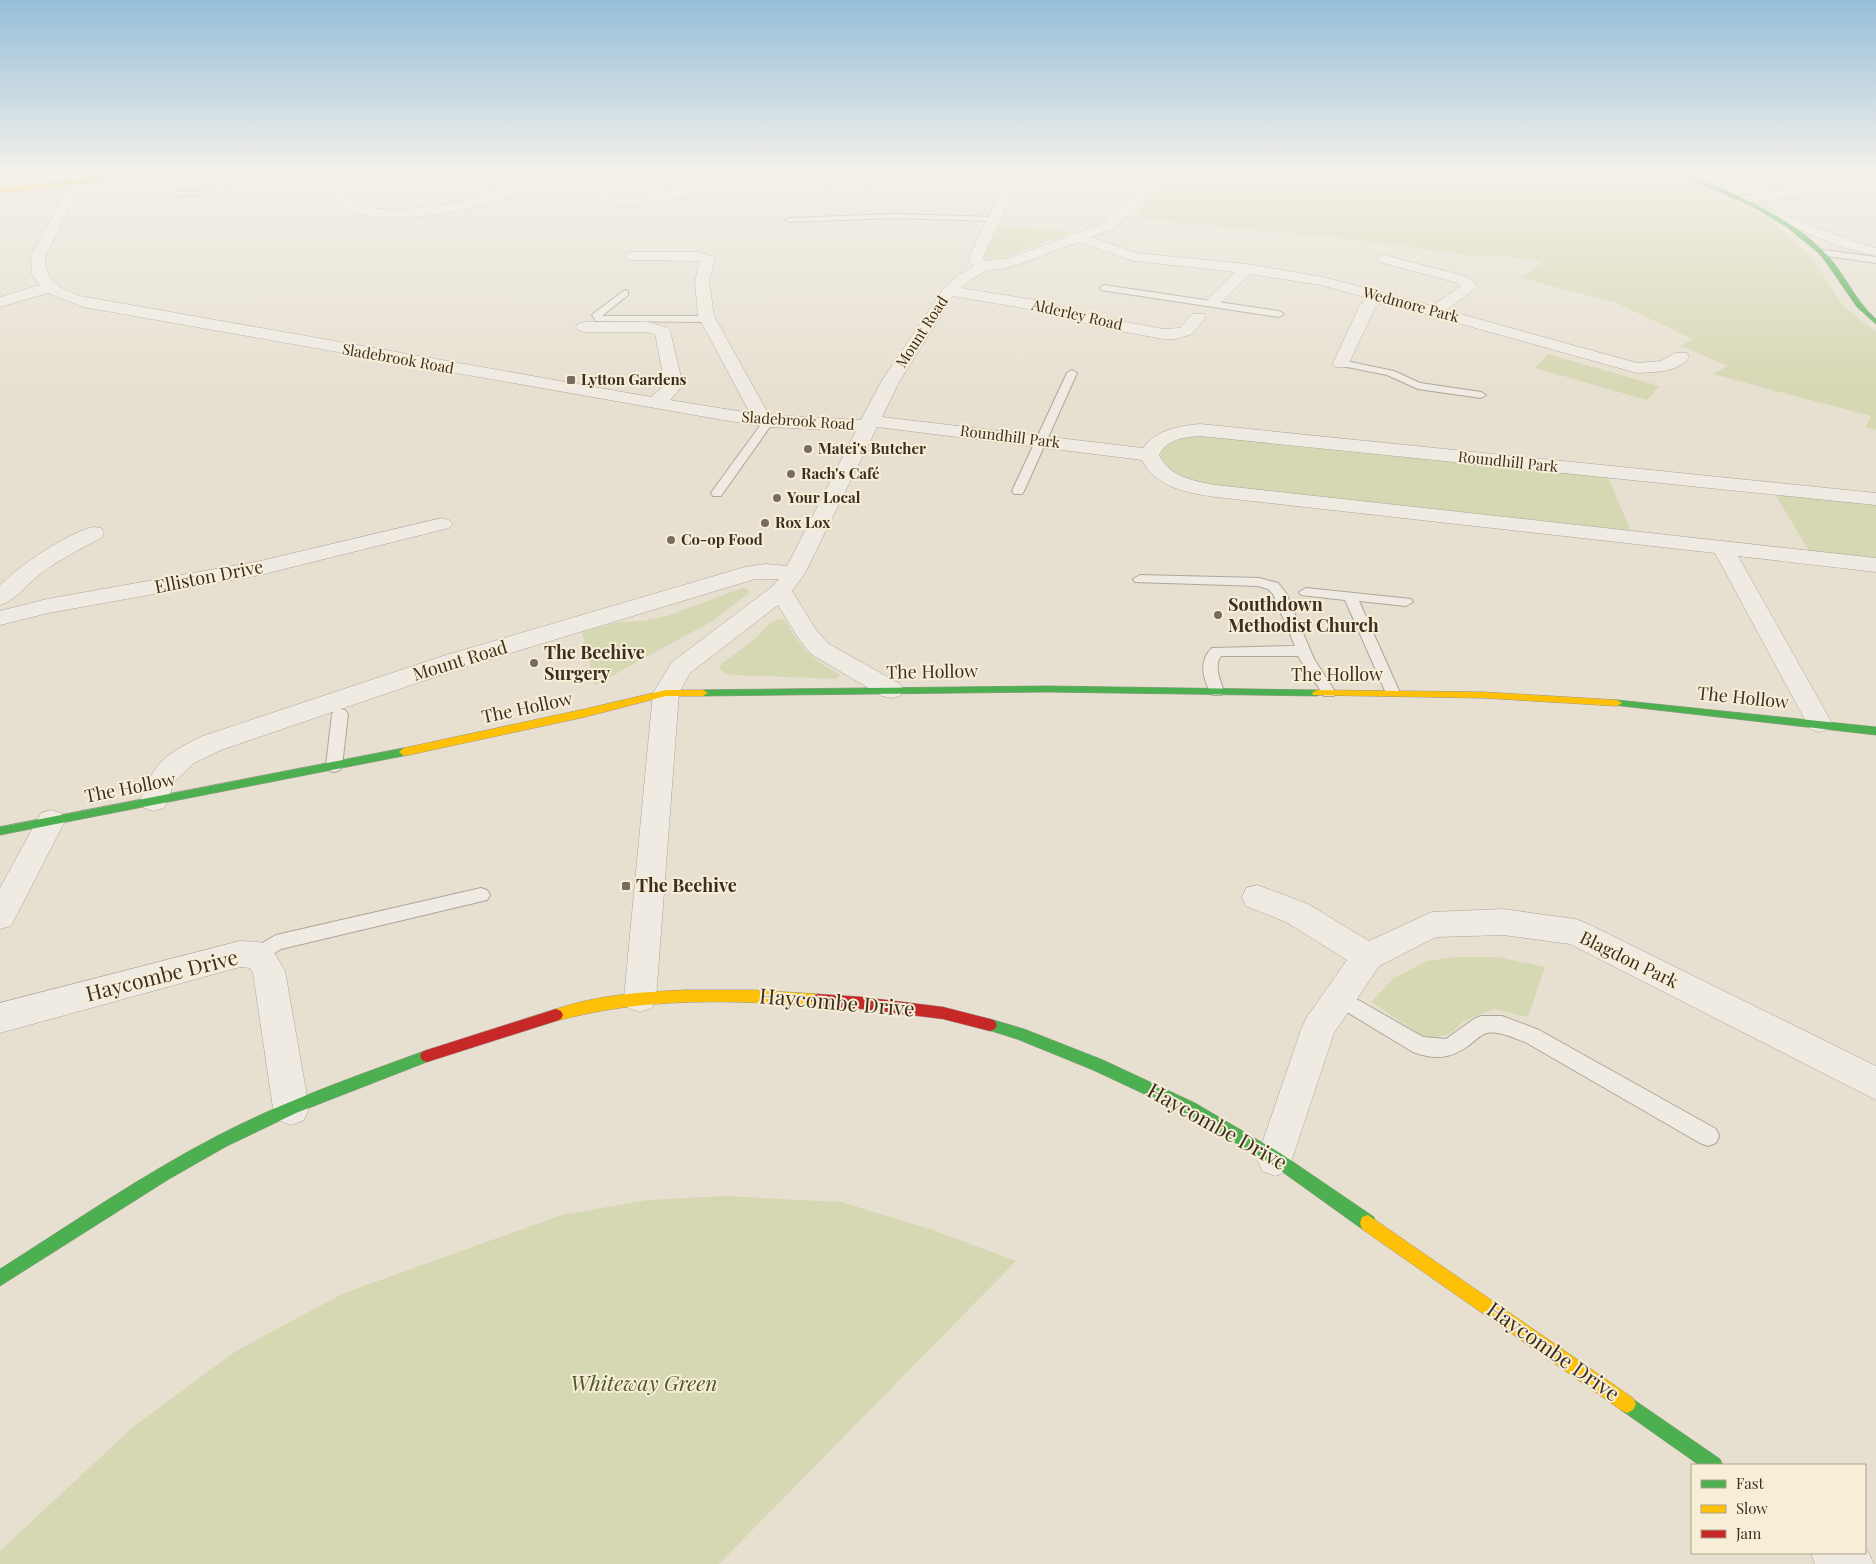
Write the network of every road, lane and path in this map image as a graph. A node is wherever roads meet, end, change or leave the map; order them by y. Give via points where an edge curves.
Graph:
1 (45, 243) edge
2 (983, 243) edge
3 (1065, 243) edge
4 (1093, 243) edge
5 (1809, 243) edge
6 (1844, 243) edge
7 (1876, 252) edge
8 (1823, 254) junction
9 (632, 256) dead end
10 (1384, 259) dead end
11 (1876, 260) edge
12 (985, 266) junction
13 (1246, 268) junction
14 (51, 288) junction
15 (1104, 288) dead end
16 (949, 291) junction
17 (625, 293) dead end
18 (1380, 297) junction
19 (0, 302) edge
20 (1212, 303) junction
21 (1435, 312) junction
22 (1279, 314) dead end
23 (1198, 317) dead end
24 (708, 319) junction
25 (1876, 322) edge
26 (584, 328) dead end
27 (1681, 357) dead end
28 (1341, 363) joint
29 (1072, 373) dead end
30 (1481, 395) dead end
31 (655, 403) junction
32 (765, 421) junction
33 (869, 423) junction
34 (1041, 441) junction
35 (1149, 455) junction
36 (1018, 491) dead end
37 (717, 493) dead end
38 (1876, 499) edge
39 (442, 524) dead end
40 (93, 533) dead end
41 (1723, 549) junction
42 (1876, 565) edge
43 (1140, 579) dead end
44 (787, 582) junction
45 (1306, 592) dead end
46 (1350, 596) junction
47 (0, 598) edge
48 (1406, 602) dead end
49 (0, 618) edge
50 (1304, 651) junction
51 (891, 690) junction
52 (666, 692) junction
53 (1217, 692) junction
54 (1330, 692) junction
55 (1393, 693) junction
56 (340, 714) dead end
57 (1819, 723) junction
58 (1876, 731) edge
59 (334, 766) junction
60 (154, 801) junction
61 (51, 820) junction
62 (0, 830) edge
63 (481, 895) dead end
64 (1257, 897) dead end
65 (0, 917) edge
66 (259, 954) junction
67 (1368, 957) junction
68 (1339, 997) junction
69 (640, 998) junction
70 (0, 1018) edge
71 (1876, 1084) edge
72 (291, 1108) junction
73 (1708, 1136) dead end
74 (1275, 1158) junction
75 (0, 1278) edge
76 (1713, 1464) edge
77 (1835, 1554) edge
78 (1850, 1564) edge

1 - 14 street, Sladebrook Road via 38,256 37,271
2 - 12 street via 976,261
3 - 12 street, Mount Road via 1016,261
4 - 13 street, Wedmore Park via 1134,257
5 - 8 street
6 - 7 street
8 - 11 lane
8 - 25 street via 1852,299
9 - 24 street via 697,256 708,259 702,295
10 - 21 street via 1463,280 1470,286
12 - 16 street, Mount Road
13 - 18 street, Wedmore Park via 1322,281
13 - 20 street
14 - 19 street
14 - 31 street, Sladebrook Road via 69,298 102,306
15 - 20 lane
16 - 23 street, Alderley Road via 1035,304 1104,323 1163,334 1186,331
16 - 33 street, Mount Road via 890,382
17 - 24 lane via 597,315 600,319
18 - 21 street, Wedmore Park
18 - 28 street via 1368,305
20 - 22 lane
21 - 27 street, Wedmore Park via 1637,368 1665,366
24 - 32 street
26 - 31 street via 648,326 662,331 674,385
28 - 30 lane via 1390,373 1418,386
29 - 34 lane
31 - 32 street, Sladebrook Road
32 - 33 street, Sladebrook Road
32 - 37 lane
33 - 34 street, Roundhill Park
33 - 44 street, Mount Road
34 - 35 street, Roundhill Park
34 - 36 lane
35 - 38 street, Roundhill Park via 1152,447 1171,435 1200,430
35 - 41 street via 1153,465 1167,478 1190,487
39 - 49 street, Elliston Drive via 421,539 47,606
40 - 47 street via 56,553 15,582
41 - 42 street
41 - 57 street
43 - 50 lane via 1259,582 1273,586
44 - 51 street via 807,634 820,648
44 - 52 street, Mount Road via 681,668
44 - 60 street, Mount Road via 766,571 753,572 452,662 212,742 185,756 163,776
45 - 46 lane
46 - 48 lane
46 - 55 lane
50 - 53 lane via 1217,651 1209,662
50 - 54 lane
51 - 52 street, The Hollow
51 - 53 street, The Hollow
52 - 59 street, The Hollow via 576,715
52 - 69 street
53 - 54 street, The Hollow
54 - 55 street, The Hollow
55 - 57 street, The Hollow via 1571,700
56 - 59 lane
57 - 58 street, The Hollow
59 - 60 street, The Hollow
60 - 61 street, The Hollow
61 - 62 street, The Hollow
61 - 65 street
63 - 66 lane via 276,943
64 - 67 street via 1297,913
66 - 70 street, Haycombe Drive via 240,954
66 - 72 street, Haycombe Drive via 269,970
67 - 68 street, Blagdon Park
67 - 71 street, Blagdon Park via 1432,925 1504,922 1575,932
68 - 73 lane via 1420,1046 1449,1048 1481,1025 1502,1025 1517,1030
68 - 74 street, Blagdon Park via 1319,1027
69 - 72 street, Haycombe Drive via 563,1013 442,1050
69 - 74 street, Haycombe Drive via 743,995 862,1003 943,1013 1019,1033 1098,1065 1190,1108
72 - 75 street, Haycombe Drive via 222,1140
74 - 76 street, Haycombe Drive
77 - 78 street

